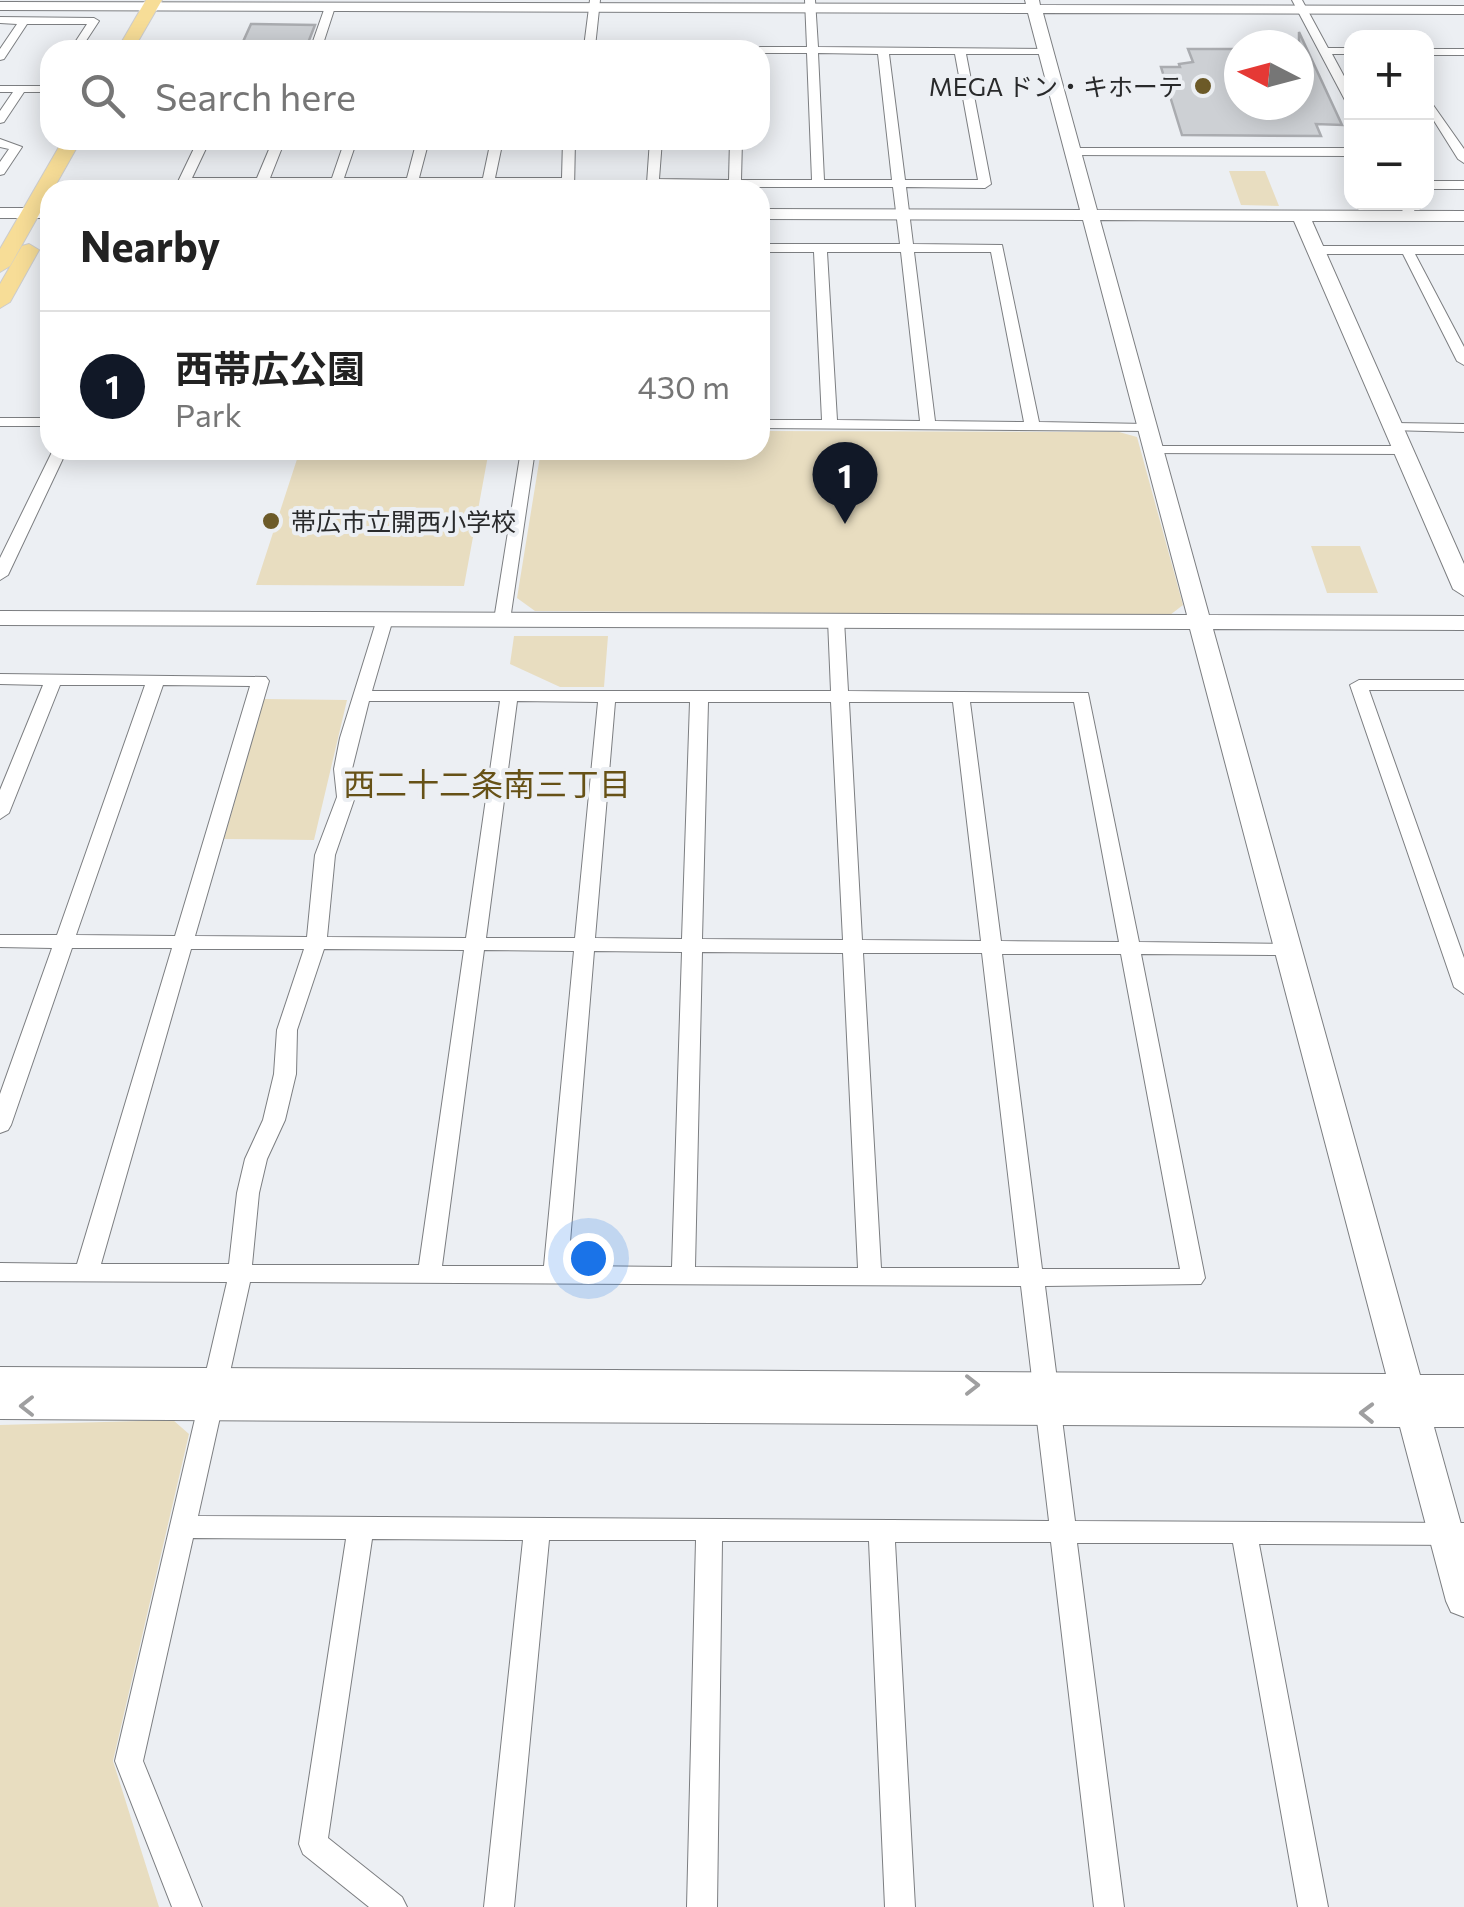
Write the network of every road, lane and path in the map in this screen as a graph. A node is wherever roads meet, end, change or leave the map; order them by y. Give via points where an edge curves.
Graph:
1 (61, 6) edge
2 (158, 6) edge
3 (258, 6) edge
4 (426, 6) edge
5 (594, 7) edge
6 (810, 7) edge
7 (950, 7) edge
8 (1034, 8) edge
9 (1301, 8) edge
10 (0, 9) edge
11 (330, 10) junction
12 (1464, 12) edge
13 (0, 20) edge
14 (24, 20) junction
15 (82, 40) edge
16 (132, 40) edge
17 (144, 40) edge
18 (320, 40) edge
19 (590, 40) edge
20 (770, 50) edge
21 (809, 50) junction
22 (883, 50) junction
23 (960, 50) junction
24 (1046, 50) junction
25 (1325, 51) junction
26 (1344, 52) edge
27 (1434, 52) edge
28 (1464, 52) edge
29 (0, 57) edge
30 (1344, 87) edge
31 (0, 89) edge
32 (21, 89) junction
33 (40, 89) edge
34 (1434, 111) edge
35 (0, 120) edge
36 (0, 142) edge
37 (68, 150) edge
38 (84, 150) edge
39 (199, 150) edge
40 (275, 150) edge
41 (348, 150) edge
42 (420, 150) edge
43 (495, 150) edge
44 (569, 150) edge
45 (655, 150) edge
46 (736, 150) edge
47 (1074, 152) junction
48 (1344, 152) edge
49 (1464, 160) edge
50 (0, 171) edge
51 (57, 180) edge
52 (68, 180) edge
53 (185, 180) edge
54 (263, 180) edge
55 (338, 180) edge
56 (413, 180) edge
57 (488, 180) edge
58 (568, 180) edge
59 (653, 180) edge
60 (736, 180) edge
61 (770, 184) edge
62 (818, 184) junction
63 (899, 184) junction
64 (1434, 185) edge
65 (1464, 185) edge
66 (1393, 210) edge
67 (1416, 210) edge
68 (0, 213) edge
69 (40, 213) edge
70 (770, 214) edge
71 (904, 215) junction
72 (1092, 216) junction
73 (1301, 216) junction
74 (1464, 216) edge
75 (40, 219) edge
76 (40, 223) edge
77 (770, 248) edge
78 (820, 248) junction
79 (907, 248) junction
80 (1316, 250) junction
81 (1406, 250) junction
82 (1464, 250) edge
83 (0, 266) edge
84 (0, 302) edge
85 (1464, 361) edge
86 (0, 422) edge
87 (40, 422) edge
88 (770, 424) edge
89 (830, 425) junction
90 (928, 425) junction
91 (1032, 426) junction
92 (1394, 427) junction
93 (1464, 428) edge
94 (1149, 439) junction
95 (1403, 450) junction
96 (55, 460) edge
97 (526, 460) edge
98 (0, 575) edge
99 (1464, 589) edge
100 (0, 618) edge
101 (385, 619) junction
102 (502, 620) junction
103 (836, 620) junction
104 (1200, 622) junction
105 (1464, 624) edge
106 (0, 679) edge
107 (53, 680) junction
108 (156, 680) junction
109 (1464, 685) edge
110 (365, 696) junction
111 (509, 697) junction
112 (607, 697) junction
113 (699, 697) junction
114 (839, 697) junction
115 (960, 698) junction
116 (0, 813) edge
117 (0, 942) edge
118 (64, 942) junction
119 (184, 943) junction
120 (316, 943) junction
121 (476, 945) junction
122 (585, 946) junction
123 (693, 946) junction
124 (852, 946) junction
125 (990, 946) junction
126 (1130, 947) junction
127 (1287, 948) junction
128 (1457, 948) edge
129 (1464, 987) edge
130 (0, 1125) edge
131 (0, 1272) edge
132 (86, 1274) junction
133 (240, 1274) junction
134 (430, 1275) junction
135 (683, 1276) junction
136 (555, 1277) junction
137 (870, 1277) junction
138 (1032, 1279) junction
139 (0, 1380) edge
140 (1464, 1388) edge
141 (211, 1393) junction
142 (1045, 1398) junction
143 (1410, 1401) junction
144 (0, 1406) edge
145 (1464, 1414) edge
146 (184, 1527) junction
147 (360, 1528) junction
148 (536, 1531) junction
149 (708, 1532) junction
150 (1061, 1533) junction
151 (1244, 1533) junction
152 (882, 1534) junction
153 (1455, 1534) edge
154 (1464, 1601) edge
155 (187, 1907) edge
156 (392, 1907) edge
157 (500, 1907) edge
158 (702, 1907) edge
159 (900, 1907) edge
160 (1109, 1907) edge
161 (1313, 1907) edge

1 - 2 street
1 - 10 street
2 - 3 street
2 - 16 main road
2 - 17 main road
3 - 11 street
4 - 5 street
4 - 11 street
5 - 6 street
5 - 19 street
6 - 7 street
6 - 21 street
7 - 8 street
8 - 9 street
8 - 24 street
9 - 12 street
9 - 25 street
11 - 18 street
13 - 14 street
14 - 15 street via 94,21
14 - 29 street
20 - 21 street
21 - 22 street
21 - 62 street
22 - 23 street
22 - 63 street
23 - 24 street
23 - 63 street via 985,184
24 - 47 street
25 - 26 street
25 - 30 street
27 - 28 street
31 - 32 street
32 - 33 street
32 - 35 street
34 - 49 street
36 - 50 street via 16,147
37 - 51 main road
38 - 52 main road
39 - 53 street
40 - 54 street
41 - 55 street
42 - 56 street
43 - 57 street
44 - 58 street
45 - 59 street
46 - 60 street
47 - 48 street
47 - 72 street
61 - 62 street
62 - 63 street
63 - 71 street
64 - 65 street
66 - 73 street
67 - 74 street
68 - 69 street
70 - 71 street
71 - 72 street
71 - 79 street
72 - 73 street
72 - 94 street
73 - 80 street
75 - 83 main road
76 - 84 main road
77 - 78 street
78 - 79 street
78 - 89 street
79 - 90 street
79 - 91 street via 997,248
80 - 81 street
80 - 92 street
81 - 82 street
81 - 85 street
86 - 87 street
88 - 89 street
89 - 90 street
90 - 91 street
91 - 94 street
92 - 93 street
92 - 95 street
94 - 95 street
94 - 104 street
95 - 99 street
96 - 98 street
97 - 102 street
100 - 101 street
101 - 102 street
101 - 110 street
102 - 103 street
103 - 104 street
103 - 114 street
104 - 105 street
104 - 127 street
106 - 107 street
107 - 108 street
107 - 116 street
108 - 118 street
108 - 119 street via 260,681
109 - 128 street via 1359,685
110 - 111 street
110 - 120 street via 344,769 346,797 320,877
111 - 112 street
111 - 121 street
112 - 113 street
112 - 122 street
113 - 114 street
113 - 123 street
114 - 115 street
114 - 124 street
115 - 125 street
115 - 126 street via 1082,697
117 - 118 street
118 - 119 street
118 - 130 street
119 - 120 street
119 - 132 street
120 - 121 street
120 - 133 street via 288,1030 274,1120 248,1193
121 - 122 street
121 - 134 street
122 - 123 street
122 - 136 street
123 - 124 street
123 - 135 street
124 - 125 street
124 - 137 street
125 - 126 street
125 - 138 street
126 - 127 street
126 - 138 street via 1193,1278
127 - 143 street
128 - 129 street
131 - 132 street
132 - 133 street
133 - 134 street
133 - 141 street
134 - 136 street
135 - 136 street
135 - 137 street
137 - 138 street
138 - 142 street
139 - 141 street
140 - 143 street
141 - 142 street
141 -> 144 street
141 - 146 street
142 - 143 street
142 - 150 street
143 - 145 street
143 - 153 street
146 - 147 street
146 - 155 street via 129,1761
147 - 148 street
147 - 156 street via 313,1844
148 - 149 street
148 - 157 street
149 - 152 street
149 - 158 street
150 - 151 street
150 - 152 street
150 - 160 street
151 - 153 street
151 - 161 street
152 - 159 street
153 - 154 street

